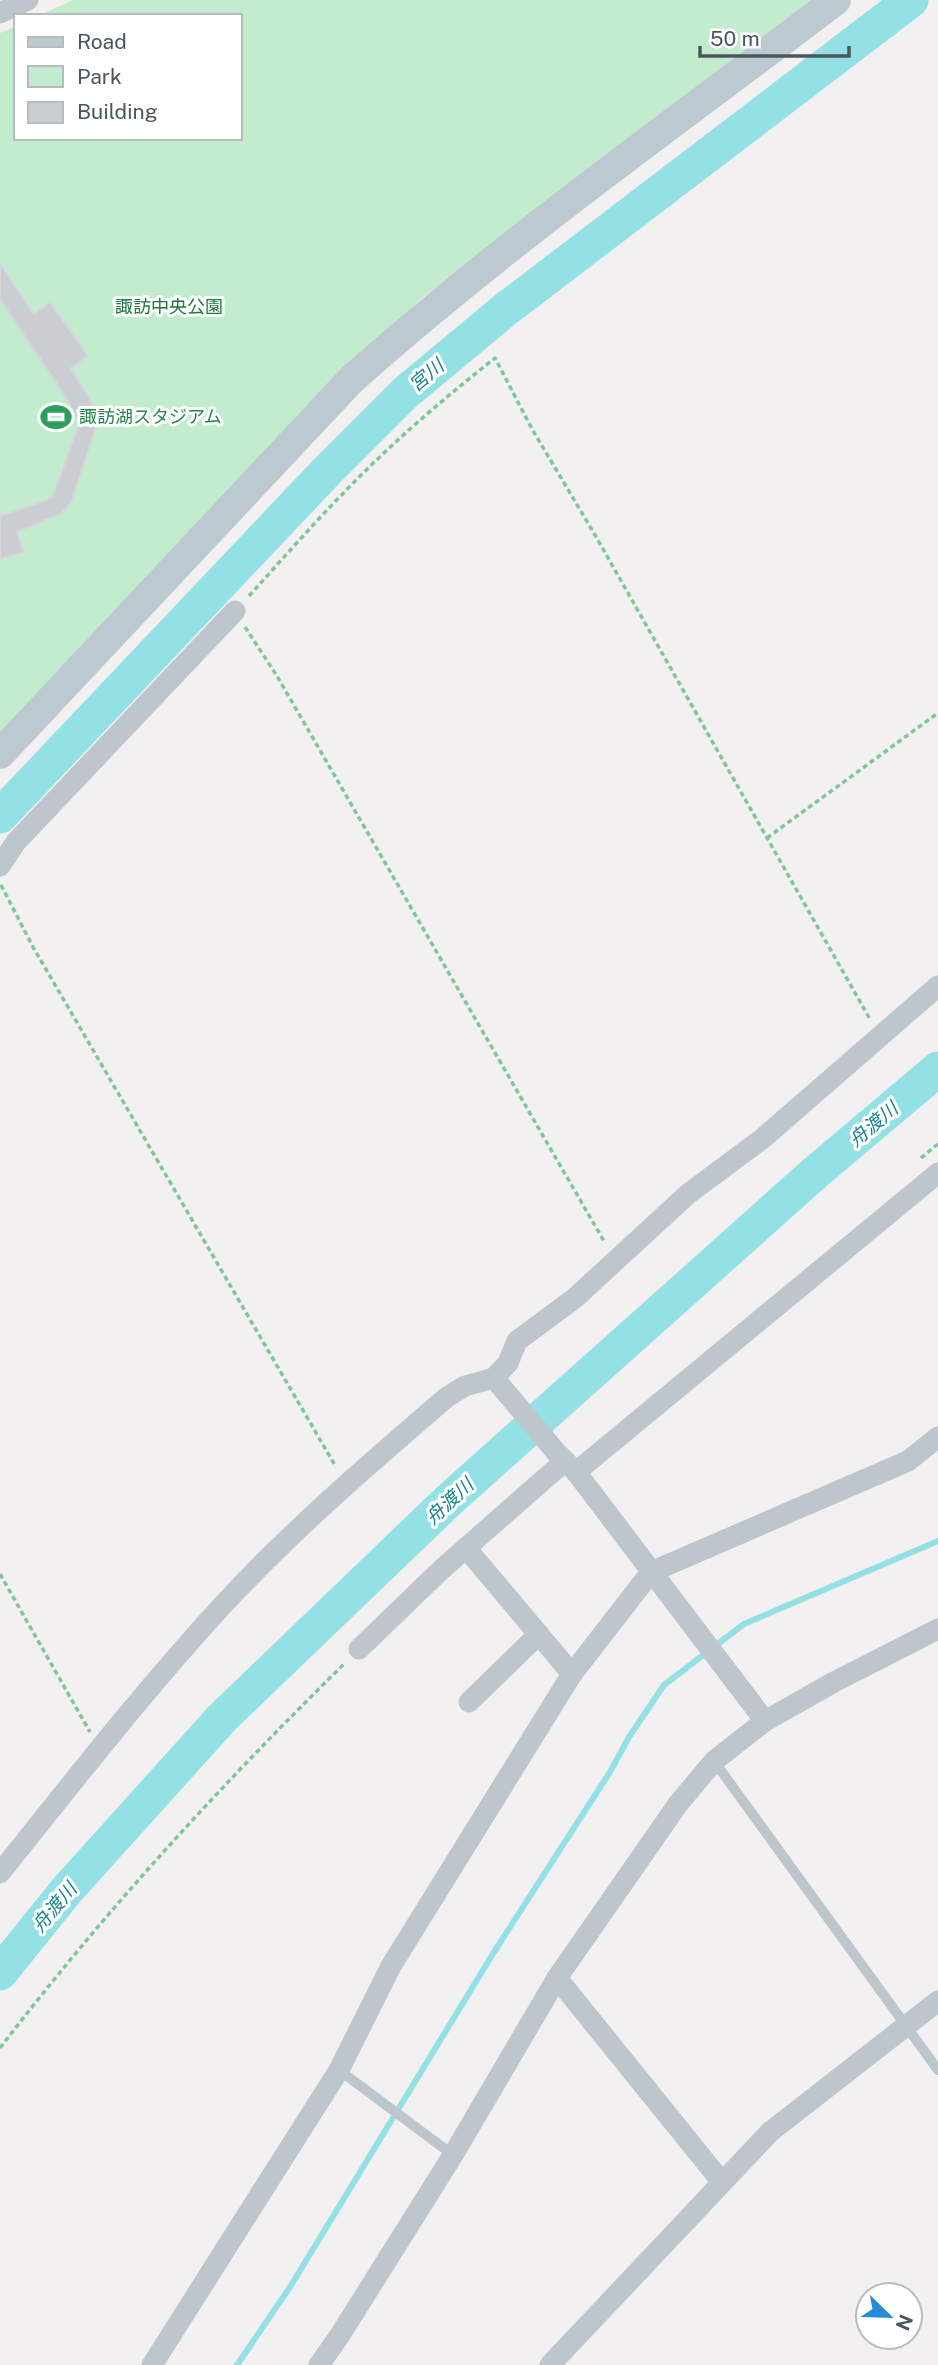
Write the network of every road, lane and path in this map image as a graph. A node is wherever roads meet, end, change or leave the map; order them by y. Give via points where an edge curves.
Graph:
1 (28, 0) edge
2 (836, 0) edge
3 (0, 13) edge
4 (235, 611) junction
5 (938, 713) edge
6 (0, 754) edge
7 (767, 838) junction
8 (0, 866) edge
9 (0, 883) edge
10 (938, 986) edge
11 (881, 1038) junction
12 (938, 1173) edge
13 (615, 1261) junction
14 (498, 1382) junction
15 (938, 1437) edge
16 (565, 1461) junction
17 (346, 1483) junction
18 (466, 1548) junction
19 (651, 1572) junction
20 (0, 1574) edge
21 (938, 1629) edge
22 (538, 1634) junction
23 (359, 1649) joint
24 (572, 1674) junction
25 (469, 1702) dead end
26 (765, 1721) junction
27 (99, 1749) junction
28 (713, 1761) junction
29 (0, 1873) edge
30 (557, 1978) junction
31 (938, 2001) edge
32 (905, 2026) junction
33 (0, 2048) edge
34 (340, 2070) junction
35 (938, 2070) edge
36 (453, 2155) junction
37 (721, 2181) junction
38 (152, 2365) edge
39 (319, 2365) edge
40 (550, 2365) edge

1 - 3 street
2 - 6 street via 515,244 351,380
4 - 7 path via 384,453 495,358
4 - 8 street via 16,842
4 - 13 path
5 - 7 path
7 - 11 path
9 - 17 path
10 - 11 street
11 - 13 street via 762,1139 688,1194
12 - 16 street
13 - 14 street via 517,1341
14 - 16 street
14 - 17 street via 465,1386 447,1397
15 - 19 street via 908,1461
16 - 18 street
16 - 19 street
17 - 27 street via 222,1606
18 - 22 street
18 - 23 street
19 - 24 street
19 - 26 street
20 - 27 path
21 - 26 street
22 - 24 street
22 - 25 street
23 - 33 path via 262,1744 152,1865 56,1975
24 - 34 street via 391,1966
26 - 28 street
27 - 29 street
28 - 30 street
28 - 32 lane
30 - 36 street
30 - 37 street
31 - 32 street
32 - 35 lane
32 - 37 street via 770,2132
34 - 36 lane
34 - 38 street
36 - 39 street
37 - 40 street

